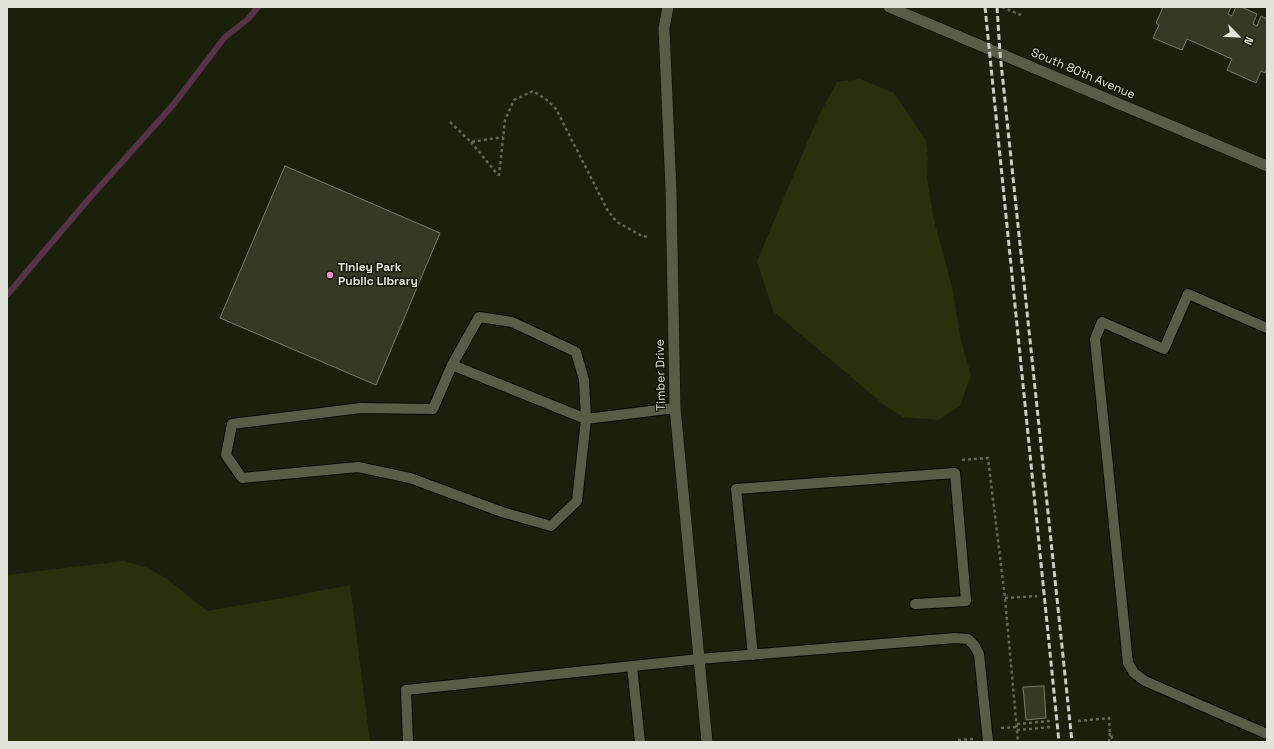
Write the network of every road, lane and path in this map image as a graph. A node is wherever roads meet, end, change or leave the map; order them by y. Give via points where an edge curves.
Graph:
1 (668, 7) edge
2 (889, 7) edge
3 (1002, 7) edge
4 (1021, 15) dead end
5 (450, 122) dead end
6 (503, 137) junction
7 (471, 142) junction
8 (1267, 166) edge
9 (650, 237) dead end
10 (1267, 328) edge
11 (452, 365) junction
12 (675, 408) junction
13 (586, 419) junction
14 (960, 460) dead end
15 (1037, 596) dead end
16 (1005, 598) junction
17 (915, 604) dead end
18 (753, 656) junction
19 (699, 659) junction
20 (632, 666) junction
21 (1050, 721) dead end
22 (1078, 721) dead end
23 (1017, 727) junction
24 (1051, 727) dead end
25 (1001, 733) dead end
26 (1110, 733) junction
27 (1267, 734) edge
28 (408, 742) edge
29 (640, 742) edge
30 (707, 742) edge
31 (988, 742) edge
32 (1018, 742) edge
33 (1109, 742) edge
34 (1114, 742) edge

1 - 12 street, Timber Drive via 664,28 671,190
2 - 8 street, South 80th Avenue
3 - 4 path
5 - 7 path
6 - 7 path
6 - 7 path via 499,176
6 - 9 path via 505,120 514,100 534,91 556,109 608,211 617,222 642,236
10 - 27 lane via 1188,294 1164,349 1102,322 1095,340 1128,663 1134,673 1145,681
11 - 13 lane
11 - 13 lane via 479,318 512,322 576,352 584,380
11 - 13 lane via 433,409 361,408 232,424 226,456 242,478 358,466 410,478 502,512 551,526 577,501
12 - 13 lane
12 - 19 street, Timber Drive
14 - 16 path via 988,458
15 - 16 path
16 - 23 path
17 - 18 lane via 966,600 955,473 736,490
18 - 19 lane
18 - 31 lane via 968,639 979,654
19 - 20 lane
19 - 30 street, Timber Drive
20 - 28 lane via 406,690
20 - 29 lane
21 - 23 path
22 - 26 path via 1109,718
23 - 24 path
23 - 25 path via 1000,728
23 - 32 path
26 - 33 path
26 - 34 path

